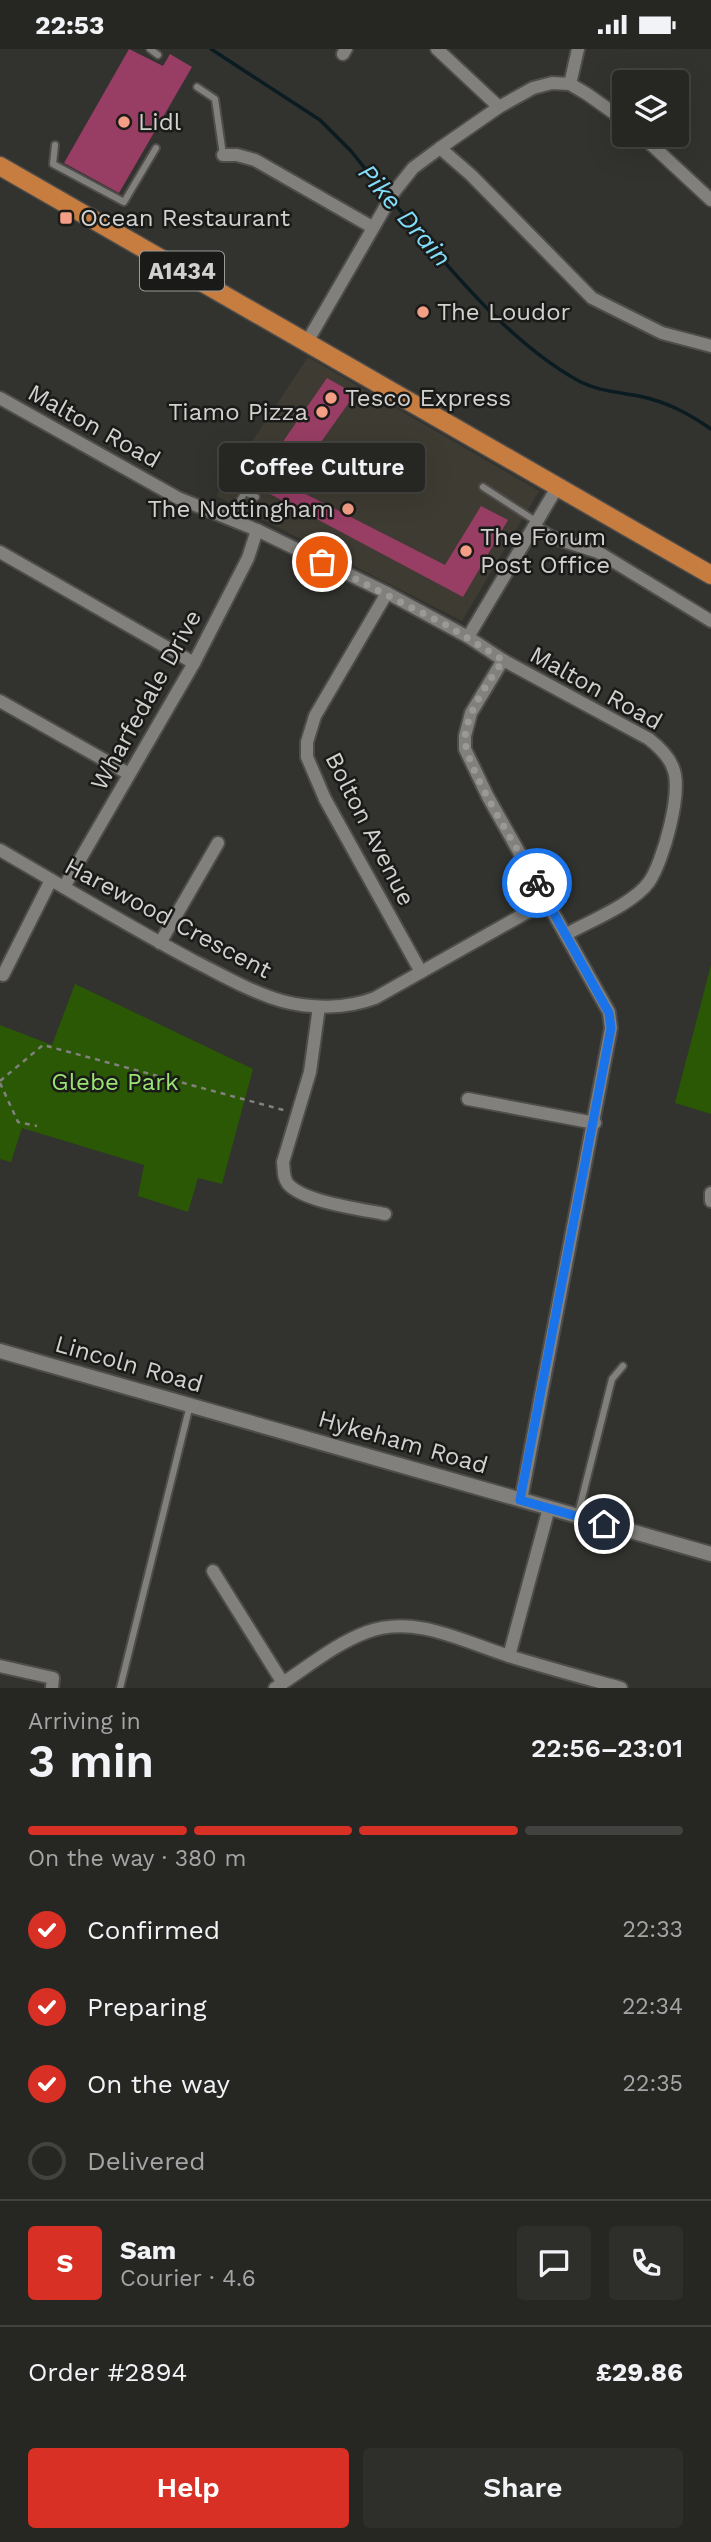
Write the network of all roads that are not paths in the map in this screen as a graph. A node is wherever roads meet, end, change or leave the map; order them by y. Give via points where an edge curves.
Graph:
1 (150, 49) edge
2 (437, 49) edge
3 (578, 49) edge
4 (158, 55) dead end
5 (570, 84) junction
6 (197, 87) dead end
7 (499, 107) junction
8 (612, 111) edge
9 (55, 145) dead end
10 (654, 147) edge
11 (156, 148) dead end
12 (440, 148) junction
13 (223, 155) joint
14 (0, 166) edge
15 (711, 200) edge
16 (372, 227) junction
17 (306, 342) junction
18 (711, 346) edge
19 (0, 398) edge
20 (558, 486) junction
21 (483, 487) dead end
22 (256, 497) dead end
23 (229, 519) junction
24 (535, 524) junction
25 (257, 530) junction
26 (0, 552) edge
27 (711, 575) edge
28 (387, 593) junction
29 (711, 621) edge
30 (468, 637) junction
31 (503, 660) junction
32 (194, 663) junction
33 (0, 701) edge
34 (129, 774) junction
35 (218, 843) dead end
36 (0, 850) edge
37 (51, 880) junction
38 (64, 887) junction
39 (547, 901) junction
40 (566, 934) junction
41 (160, 943) junction
42 (421, 972) junction
43 (3, 975) dead end
44 (318, 1006) junction
45 (468, 1099) dead end
46 (595, 1123) junction
47 (385, 1214) dead end
48 (0, 1352) edge
49 (623, 1366) dead end
50 (190, 1405) junction
51 (245, 1420) joint
52 (520, 1500) junction
53 (549, 1508) junction
54 (577, 1516) junction
55 (711, 1554) edge
56 (213, 1571) dead end
57 (509, 1656) junction
58 (0, 1666) edge
59 (279, 1686) edge
60 (52, 1688) edge
61 (120, 1688) edge
62 (621, 1688) edge

1 - 4 lane
2 - 7 street
3 - 5 street
5 - 7 street via 533,88
5 - 8 street
6 - 13 lane via 215,99
7 - 12 street
9 - 11 lane via 53,164 124,202
10 - 15 street
12 - 16 street via 412,168
12 - 18 street via 592,298 662,333
13 - 16 street via 248,157
14 - 17 main road, A1434
16 - 17 street
17 - 20 main road, A1434
19 - 23 street, Malton Road via 178,498
20 - 24 street
20 - 27 main road, A1434
21 - 24 lane
22 - 23 lane via 245,492
23 - 25 street, Malton Road
24 - 29 street via 551,537 598,552
24 - 30 street
25 - 28 street, Malton Road
25 - 32 street, Wharfedale Drive via 248,558
26 - 32 street
28 - 30 street, Malton Road
28 - 42 street, Bolton Avenue via 316,716 307,757 325,799
30 - 31 street, Malton Road
31 - 39 street via 471,713 465,749
31 - 40 street, Malton Road via 649,739 674,768 677,787 671,818 649,882
32 - 34 street, Wharfedale Drive
33 - 34 street
34 - 38 street, Wharfedale Drive
35 - 41 street
36 - 37 street, Harewood Crescent
37 - 38 street, Harewood Crescent
37 - 43 street
38 - 41 street, Harewood Crescent
39 - 40 street
39 - 42 street, Harewood Crescent
40 - 46 street via 609,1013 611,1028
41 - 44 street, Harewood Crescent via 282,1001
42 - 44 street, Harewood Crescent via 353,1006
44 - 47 street via 310,1072 284,1176 302,1195
45 - 46 street
46 - 52 street
48 - 50 street, Lincoln Road
49 - 54 lane via 612,1379
50 - 51 street, Lincoln Road
50 - 61 lane
51 - 52 street, Hykeham Road
52 - 53 street, Hykeham Road
53 - 54 street, Hykeham Road
53 - 57 street
54 - 55 street, Hykeham Road
56 - 59 street
57 - 59 street via 423,1628 395,1627 367,1632
57 - 62 street
58 - 60 street via 53,1678

